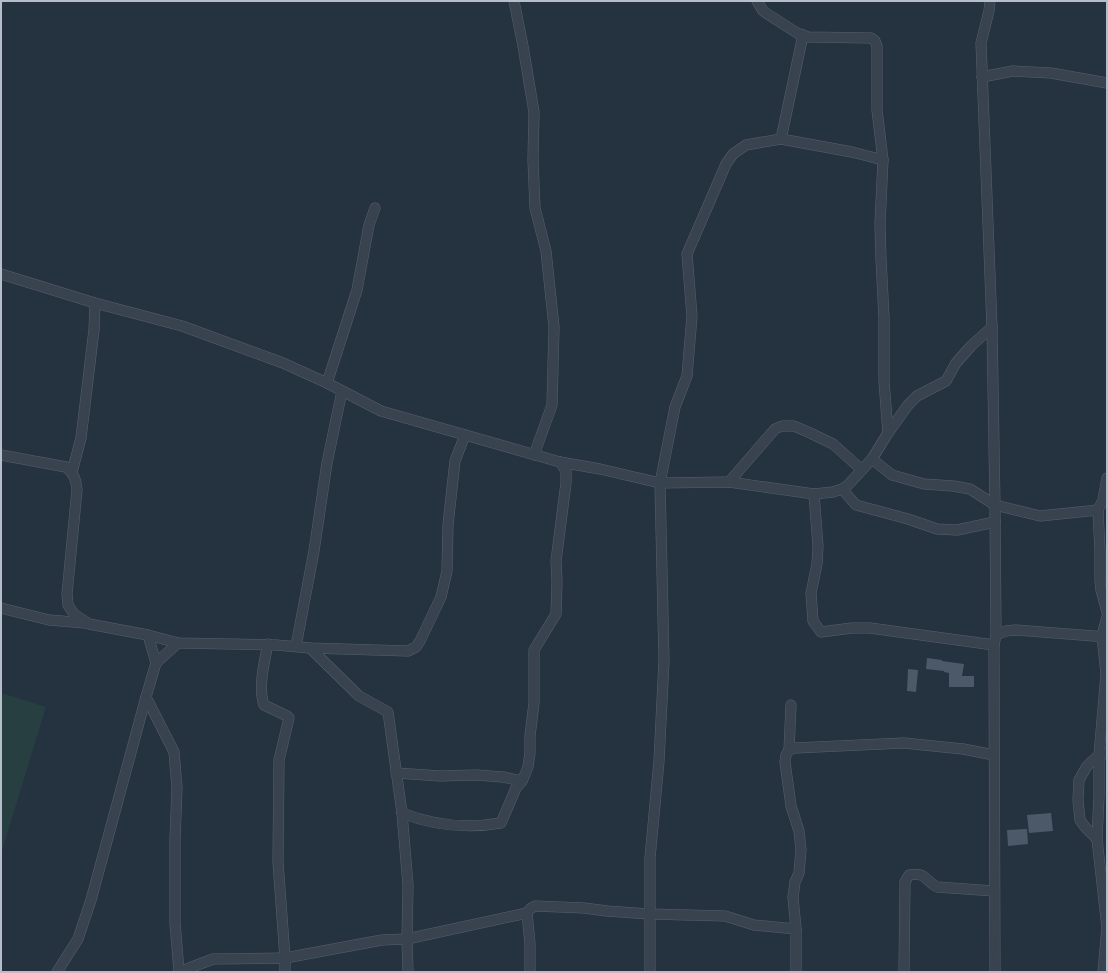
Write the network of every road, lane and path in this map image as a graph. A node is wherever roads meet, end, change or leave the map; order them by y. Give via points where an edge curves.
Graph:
1 (514, 1) edge
2 (757, 1) edge
3 (990, 1) edge
4 (803, 35) junction
5 (982, 77) junction
6 (1107, 83) edge
7 (781, 139) junction
8 (883, 160) junction
9 (374, 208) dead end
10 (1, 274) edge
11 (95, 304) junction
12 (992, 327) junction
13 (327, 383) junction
14 (342, 391) junction
15 (888, 434) junction
16 (465, 435) junction
17 (1, 455) edge
18 (534, 455) junction
19 (872, 459) junction
20 (560, 462) junction
21 (862, 470) junction
22 (72, 472) junction
23 (1107, 478) edge
24 (729, 482) junction
25 (660, 483) junction
26 (842, 490) junction
27 (814, 494) junction
28 (995, 505) junction
29 (1098, 510) junction
30 (995, 522) junction
31 (1, 608) edge
32 (1107, 612) edge
33 (1107, 617) edge
34 (89, 624) junction
35 (148, 635) junction
36 (1105, 636) edge
37 (995, 640) junction
38 (178, 643) junction
39 (268, 644) junction
40 (296, 646) junction
41 (310, 648) junction
42 (156, 663) junction
43 (146, 697) junction
44 (791, 705) dead end
45 (789, 750) junction
46 (1103, 754) edge
47 (994, 755) junction
48 (396, 774) junction
49 (522, 781) junction
50 (402, 813) junction
51 (1102, 838) edge
52 (994, 891) junction
53 (527, 913) junction
54 (649, 914) junction
55 (796, 929) junction
56 (407, 939) junction
57 (285, 958) junction
58 (57, 972) edge
59 (179, 972) edge
60 (285, 972) edge
61 (408, 972) edge
62 (530, 972) edge
63 (650, 972) edge
64 (796, 972) edge
65 (904, 972) edge
66 (995, 972) edge
67 (1103, 972) edge

1 - 18 street via 534,112 535,208 546,252 554,327 552,405
2 - 4 street via 763,11
3 - 5 street via 981,43
4 - 7 street
4 - 8 street via 871,38 875,41 877,110
5 - 6 street via 1013,72 1051,73
5 - 12 street
7 - 8 street
7 - 25 street via 746,145 733,154 726,164 687,254 692,316 688,376 675,407
8 - 15 street via 880,224
9 - 13 street via 357,290
10 - 11 street
11 - 13 street via 182,326 283,363
11 - 22 street via 82,438
12 - 15 street via 956,363 946,381 917,396 908,405
12 - 28 street
13 - 14 street
14 - 16 street via 381,411
14 - 40 street
15 - 19 street
16 - 18 street
16 - 41 street via 455,461 448,525 447,571 440,598 416,647 408,651
17 - 22 street via 66,467
18 - 20 street
19 - 21 street
19 - 28 street via 892,475 924,484 970,489
20 - 25 street
20 - 49 street via 566,471 566,483 556,561 556,614 534,650 534,704 530,753
21 - 24 street via 833,444 794,426 782,426 775,429
21 - 26 street
22 - 34 street via 77,490 68,605 74,614
23 - 29 street via 1103,500
24 - 25 street
24 - 27 street
25 - 54 street via 664,661 650,858
26 - 27 street
26 - 30 street via 856,505 937,529 957,530
27 - 37 street via 818,546 817,564 810,593 813,621 821,632 870,628
28 - 29 street via 1040,516
28 - 30 street
29 - 32 street via 1100,590
30 - 37 street
31 - 34 street via 50,620
33 - 36 street
34 - 35 street
35 - 38 street
35 - 42 street
36 - 37 street via 1015,630 1006,631
36 - 46 street
37 - 47 street
38 - 39 street
38 - 42 street
39 - 40 street
39 - 57 street via 262,669 262,700 264,705 288,718 279,760 278,862
40 - 41 street
41 - 48 street via 359,696 388,712
42 - 43 street
43 - 58 street via 91,900 78,939
43 - 59 street via 174,752 178,788 175,915
44 - 45 street
45 - 47 street via 904,743
45 - 55 street via 785,762 790,806 799,831 800,850 799,873 794,882 793,897
46 - 51 street via 1099,796
46 - 51 street via 1087,766 1079,780 1078,800 1080,820 1084,827
47 - 52 street
48 - 49 street via 476,775
48 - 50 street
49 - 50 street via 516,788 501,824 482,827 449,826
50 - 56 street via 408,885
51 - 67 street via 1107,928
52 - 65 street via 937,887 923,876 909,876 905,882
52 - 66 street
53 - 54 street via 535,906
53 - 56 street
53 - 62 street
54 - 55 street via 725,916 754,925
54 - 63 street
55 - 64 street
56 - 57 street via 382,940
56 - 61 street
57 - 59 street via 214,959
57 - 60 street

